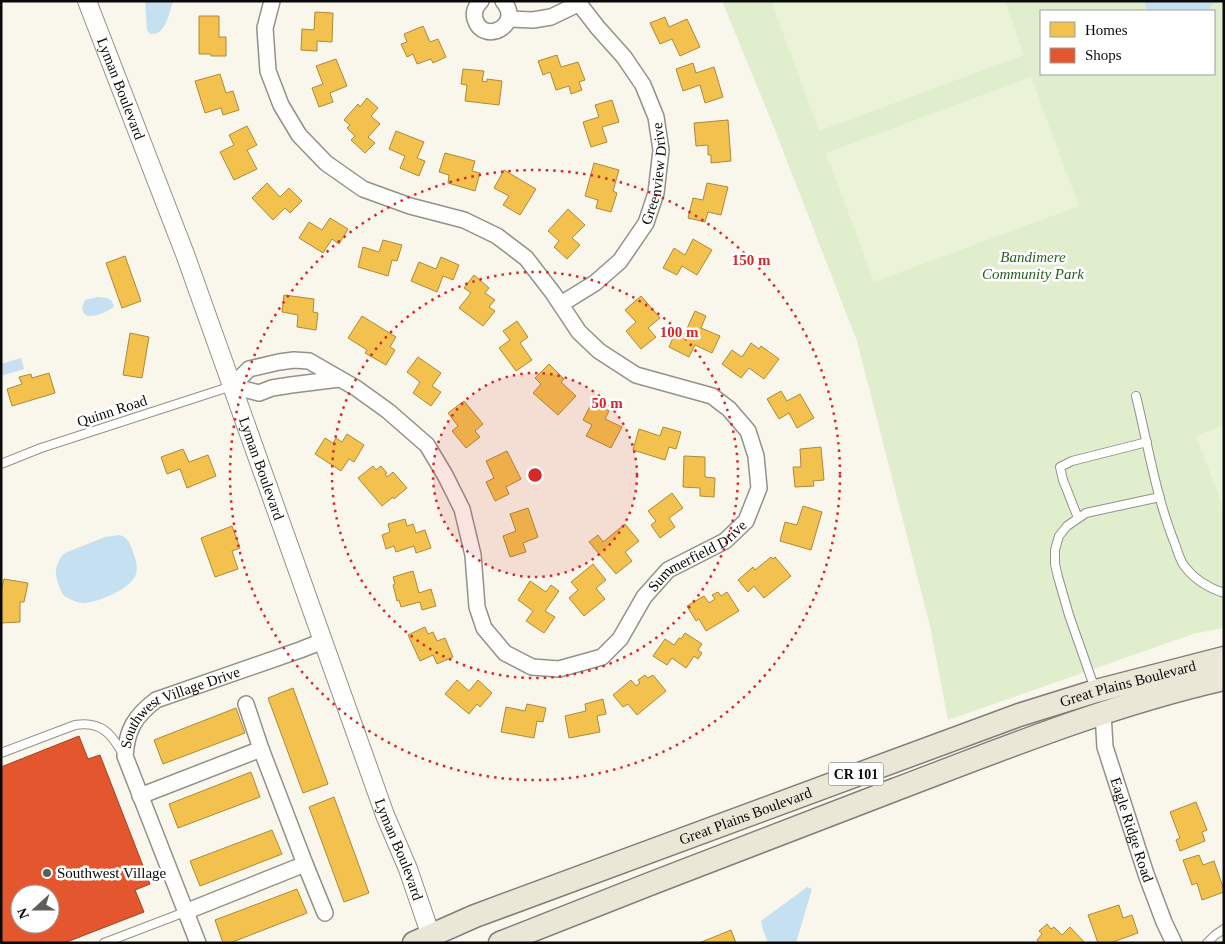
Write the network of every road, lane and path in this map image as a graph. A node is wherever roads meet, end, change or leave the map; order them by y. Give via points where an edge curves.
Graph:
1 (87, 1) edge
2 (272, 1) edge
3 (480, 1) edge
4 (503, 1) edge
5 (577, 2) edge
6 (508, 19) junction
7 (561, 304) junction
8 (339, 379) junction
9 (232, 386) junction
10 (1136, 396) dead end
11 (1147, 442) junction
12 (1, 464) edge
13 (1160, 497) junction
14 (1078, 518) junction
15 (1224, 593) edge
16 (323, 641) junction
17 (1224, 658) edge
18 (1224, 679) edge
19 (1099, 702) junction
20 (246, 704) dead end
21 (261, 749) junction
22 (1, 753) edge
23 (125, 756) junction
24 (140, 796) junction
25 (305, 864) junction
26 (185, 912) junction
27 (325, 913) dead end
28 (1224, 929) edge
29 (423, 939) edge
30 (104, 943) edge
31 (198, 943) edge
32 (500, 943) edge
33 (1174, 943) edge
34 (1207, 943) edge

1 - 9 street, Lyman Boulevard via 185,254
2 - 7 street, Summerfield Drive via 265,28 268,71 281,105 299,135 326,163 363,189 464,220 497,236 526,258
3 - 6 street via 474,16 484,30 502,29
4 - 6 street via 509,13
5 - 6 street via 551,17
5 - 7 street, Greenview Drive via 624,57 643,85 656,117 661,150 656,193 646,223 620,262 595,283
7 - 8 street, Summerfield Drive via 579,332 599,351 636,375 712,396 729,409 748,431 756,456 759,488 746,521 724,541 668,570 644,597 620,639 602,657 559,669 532,667 505,652 484,628 477,606 473,555 462,508 445,474 427,445 388,411
8 - 9 street via 291,384 259,393
8 - 9 street, Summerfield Drive via 309,361 294,360 249,369
9 - 12 lane, Quinn Road
9 - 16 street, Lyman Boulevard
10 - 11 lane
11 - 13 lane
11 - 14 lane via 1060,467
13 - 14 lane via 1086,513
13 - 15 lane via 1184,567 1197,580
14 - 19 lane via 1059,536 1055,564
16 - 23 street, Southwest Village Drive via 156,700 131,726
16 - 29 street, Lyman Boulevard via 408,869
17 - 19 main road, Great Plains Boulevard / CR 101
18 - 19 main road, Great Plains Boulevard / CR 101
19 - 29 main road, Great Plains Boulevard / CR 101 via 1019,715 475,916
19 - 32 main road, Great Plains Boulevard / CR 101 via 1030,738
19 - 33 street, Eagle Ridge Road via 1105,747 1146,874
20 - 21 street
21 - 24 street
21 - 25 street
22 - 23 lane via 85,724 105,730
23 - 24 street, Southwest Village Drive
24 - 26 street, Southwest Village Drive
25 - 26 street
25 - 27 street
26 - 30 lane
26 - 31 street, Southwest Village Drive
28 - 34 lane

